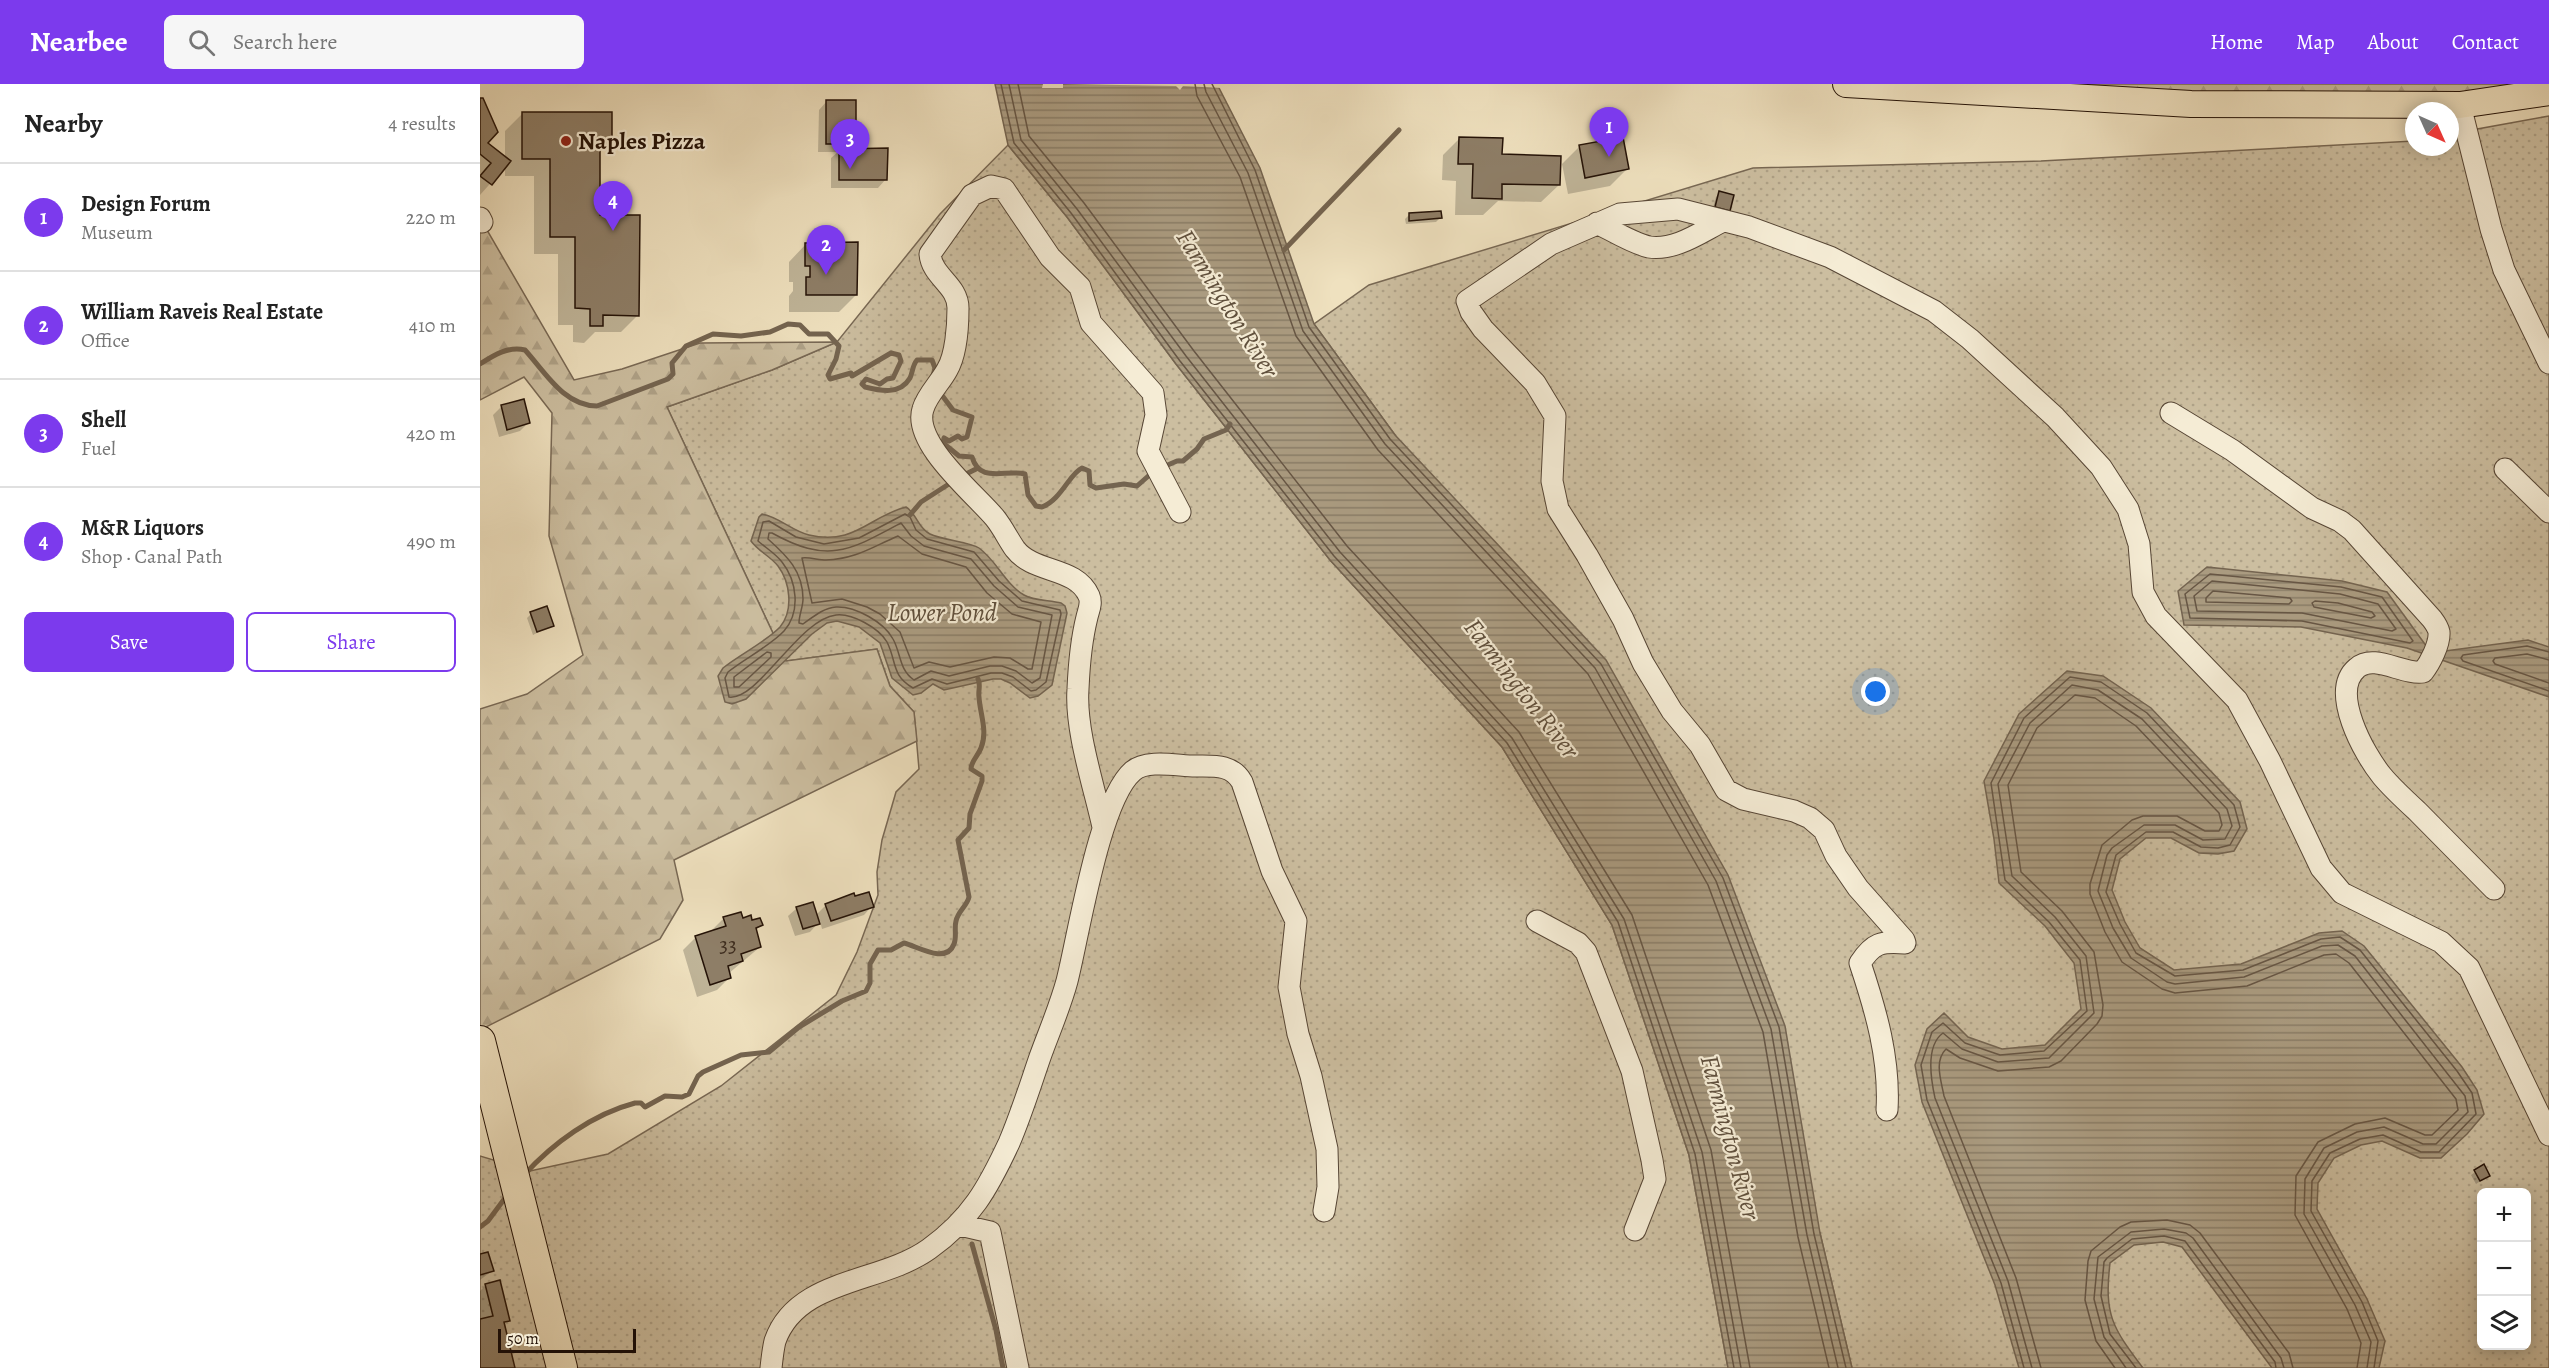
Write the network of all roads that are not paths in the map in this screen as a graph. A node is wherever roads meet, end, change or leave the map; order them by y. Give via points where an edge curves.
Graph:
1 (1846, 84) edge
2 (2081, 91) edge
3 (2549, 92) edge
4 (2460, 105) junction
5 (1723, 221) junction
6 (1597, 223) junction
7 (2549, 363) edge
8 (2171, 413) dead end
9 (2505, 469) dead end
10 (1180, 512) dead end
11 (2549, 513) edge
12 (1103, 827) junction
13 (2494, 889) dead end
14 (1290, 906) junction
15 (1306, 921) dead end
16 (1537, 921) dead end
17 (480, 1041) edge
18 (1887, 1110) dead end
19 (2549, 1136) edge
20 (983, 1194) junction
21 (1324, 1211) dead end
22 (960, 1225) junction
23 (1635, 1230) dead end
24 (990, 1232) junction
25 (562, 1368) edge
26 (771, 1368) edge
27 (1018, 1368) edge

1 - 2 main road
2 - 4 main road via 2191,104
3 - 4 main road
4 - 7 street via 2504,270
5 - 6 street via 1678,209 1620,214
5 - 6 street via 1666,247 1648,247
5 - 19 street via 1830,257 1934,311 2055,417 2101,467 2128,509 2139,544 2143,592 2156,616 2236,700 2321,868 2342,893 2441,942 2469,968
6 - 18 street via 1551,244 1467,301 1483,329 1535,383 1555,416 1552,481 1558,509 1623,619 1643,663 1672,711 1701,745 1726,790 1743,799 1810,818 1824,830 1858,888 1904,940 1905,943 1888,942 1869,948 1860,963 1885,1056 1889,1081
8 - 13 street via 2232,450 2312,508 2340,521 2432,619 2439,630 2422,672 2369,662 2357,667 2346,693 2350,718 2381,775
9 - 11 street
10 - 12 street via 1148,451 1156,415 1153,393 1091,323 1080,287 1050,257 1004,189 990,186 972,195 930,254 934,270 957,296 958,307 949,368 923,409 922,423 933,449 997,520 1026,561 1085,587 1091,602 1082,636 1077,692 1080,726
12 - 14 street via 1123,782 1134,769 1150,765 1223,767 1237,772 1254,829
12 - 20 street via 1066,983 1010,1140
14 - 15 street
14 - 21 street via 1296,921 1282,990 1311,1076 1327,1149
16 - 23 street via 1586,952 1632,1071 1655,1179
17 - 25 highway
20 - 22 street
20 - 24 street
22 - 24 street
22 - 26 street via 904,1264 812,1297 785,1321 775,1342
24 - 27 street

